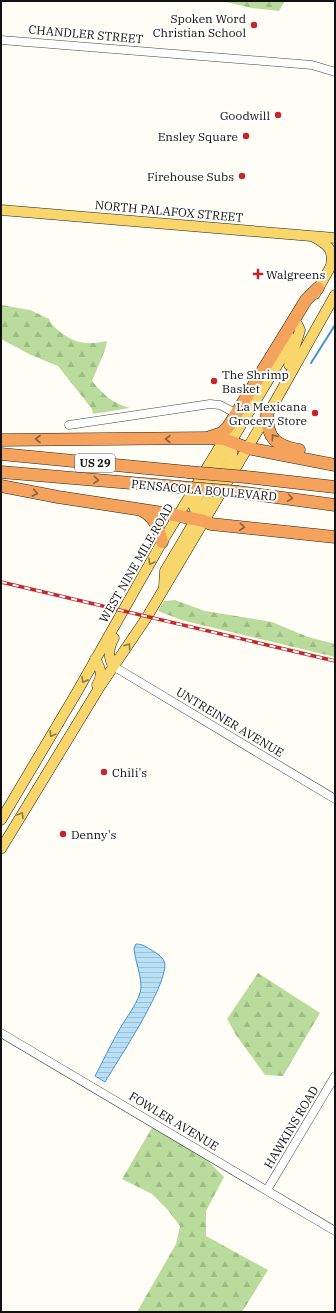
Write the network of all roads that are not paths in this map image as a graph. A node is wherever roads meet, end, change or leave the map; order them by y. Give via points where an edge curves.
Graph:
1 (1, 40) edge
2 (335, 72) edge
3 (1, 210) edge
4 (312, 236) junction
5 (335, 238) edge
6 (333, 263) edge
7 (335, 286) edge
8 (318, 288) junction
9 (335, 295) edge
10 (296, 324) junction
11 (289, 336) junction
12 (289, 365) junction
13 (276, 400) junction
14 (238, 414) junction
15 (267, 415) junction
16 (69, 425) dead end
17 (207, 438) junction
18 (1, 440) edge
19 (228, 442) junction
20 (247, 448) junction
21 (1, 454) edge
22 (335, 458) edge
23 (335, 465) edge
24 (1, 472) edge
25 (1, 486) edge
26 (335, 487) edge
27 (335, 505) edge
28 (138, 509) junction
29 (178, 516) junction
30 (199, 519) junction
31 (335, 537) edge
32 (162, 542) junction
33 (121, 616) junction
34 (95, 659) junction
35 (113, 666) junction
36 (72, 733) junction
37 (335, 799) edge
38 (3, 817) edge
39 (1, 824) edge
40 (1, 849) edge
41 (1, 1033) edge
42 (335, 1076) edge
43 (267, 1190) junction
44 (335, 1230) edge

1 - 2 street, CHANDLER STREET via 279,62 319,67
3 - 4 main road, NORTH PALAFOX STREET
4 - 5 main road, NORTH PALAFOX STREET
4 - 6 main road via 325,243 332,254
6 - 8 main road, WEST NINE MILE ROAD
7 - 12 main road
8 - 10 main road, WEST NINE MILE ROAD
8 - 14 highway via 306,300
9 - 13 main road
10 - 11 main road, WEST NINE MILE ROAD
10 - 12 main road via 300,330
11 - 14 main road, WEST NINE MILE ROAD
11 - 19 main road via 281,359
12 - 13 main road via 277,386
13 - 15 main road
14 - 16 street via 220,405 210,404
14 - 17 highway via 222,433
14 - 19 main road, WEST NINE MILE ROAD
15 - 20 main road
22 -> 15 highway via 284,447 270,434
17 -> 18 highway
17 - 19 highway
19 - 20 highway
19 - 29 main road, WEST NINE MILE ROAD
19 - 30 main road via 234,452 231,460
20 - 23 highway
20 - 30 main road
21 - 26 highway, PENSACOLA BOULEVARD / US 29, bridge
24 -> 27 highway, PENSACOLA BOULEVARD / US 29, bridge via 238,492
25 -> 28 highway
28 - 29 highway
28 - 32 highway via 149,514 159,529
29 - 30 highway
29 - 32 main road, WEST NINE MILE ROAD
30 -> 31 highway via 211,524
35 -> 30 main road via 164,588 165,571
32 -> 33 main road, WEST NINE MILE ROAD
33 - 34 main road, WEST NINE MILE ROAD
33 - 35 main road via 119,630 110,645 109,659
34 - 36 main road via 100,667 100,677 72,723
34 -> 38 main road, WEST NINE MILE ROAD
35 - 36 main road
35 - 37 street, UNTREINER AVENUE
40 -> 36 main road
38 - 39 main road, WEST NINE MILE ROAD
41 - 43 street, FOWLER AVENUE
42 - 43 street, HAWKINS ROAD
43 - 44 street, FOWLER AVENUE

